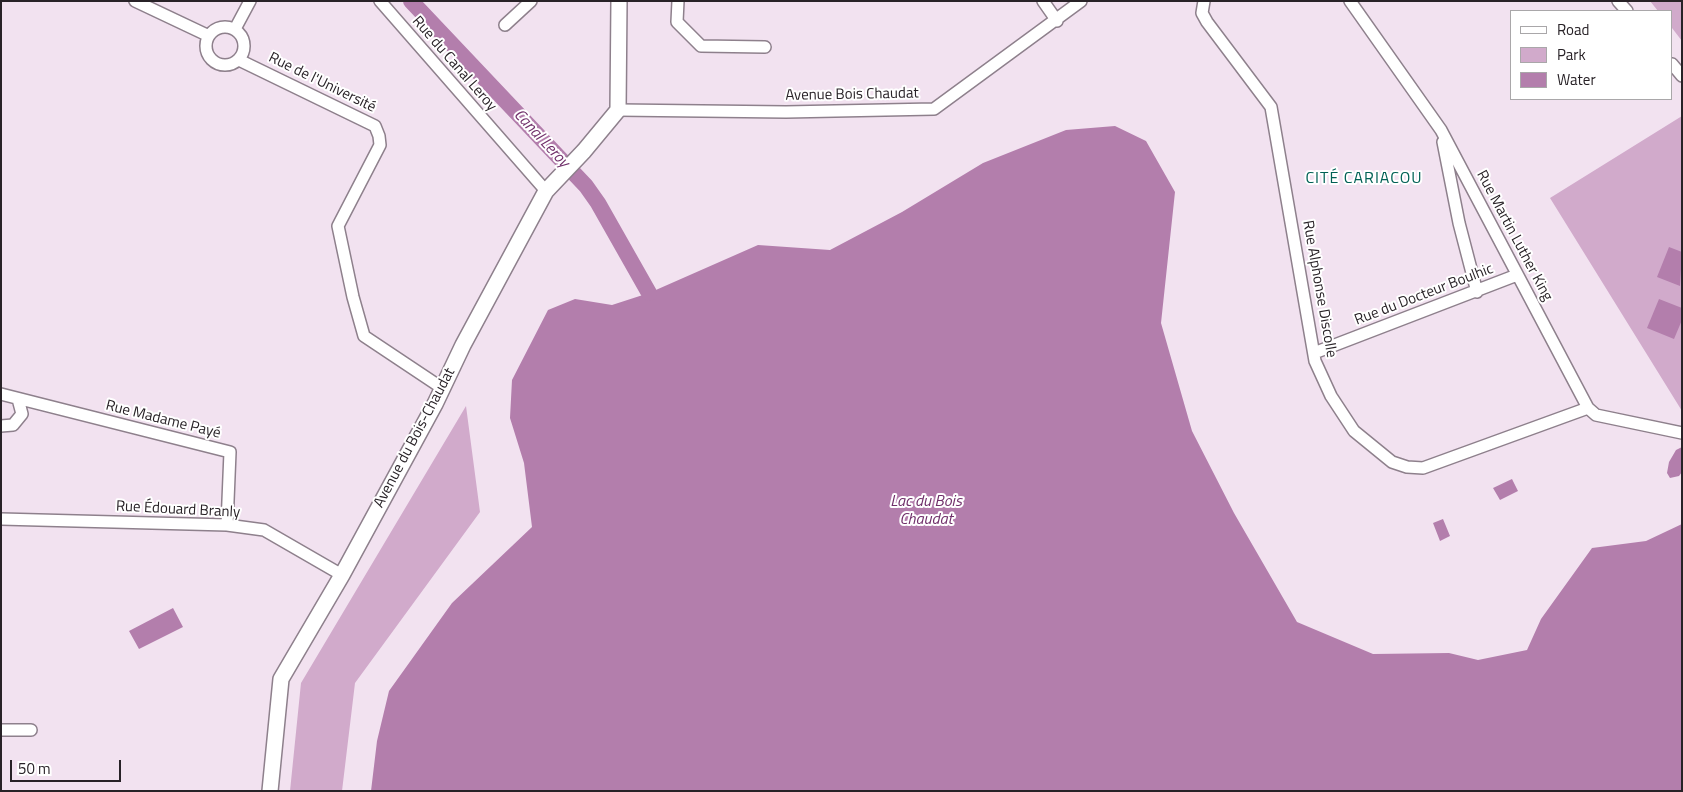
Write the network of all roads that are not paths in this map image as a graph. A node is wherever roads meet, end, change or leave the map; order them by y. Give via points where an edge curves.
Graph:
1 (135, 1) edge
2 (250, 1) edge
3 (380, 1) edge
4 (531, 1) edge
5 (619, 1) edge
6 (678, 1) edge
7 (1043, 1) edge
8 (1081, 1) edge
9 (1204, 1) edge
10 (1350, 1) edge
11 (1057, 21) junction
12 (505, 25) dead end
13 (235, 29) junction
14 (209, 36) junction
15 (765, 47) dead end
16 (239, 60) junction
17 (1673, 65) edge
18 (1682, 76) edge
19 (618, 110) junction
20 (1441, 130) junction
21 (546, 191) junction
22 (1517, 275) junction
23 (1477, 292) junction
24 (1314, 354) junction
25 (442, 388) junction
26 (1, 394) edge
27 (18, 398) junction
28 (1588, 408) junction
29 (1, 426) edge
30 (1682, 433) edge
31 (1, 519) edge
32 (227, 525) junction
33 (342, 575) junction
34 (1, 730) edge
35 (31, 730) dead end
36 (270, 791) edge

1 - 14 street
2 - 13 street
3 - 21 street, Rue du Canal Leroy
4 - 12 street
5 - 19 street
6 - 15 street via 677,22 701,46
7 - 11 street
8 - 11 street, Avenue Bois Chaudat
9 - 24 street, Rue Alphonse Discolle via 1202,13 1207,22 1271,107
10 - 20 street, Rue Martin Luther King
11 - 19 street, Avenue Bois Chaudat via 934,109 786,112
13 - 14 street via 220,27
13 - 16 street via 244,41 244,51
14 - 16 street via 206,46 212,60 222,65
16 - 25 street, Rue de l'Université via 375,126 380,145 338,226 353,297 364,336
17 - 18 street
19 - 21 street, Avenue du Bois-Chaudat
20 - 22 street, Rue Martin Luther King
20 - 23 street via 1459,223
21 - 25 street, Avenue du Bois-Chaudat
22 - 23 street, Rue du Docteur Boulhic
22 - 28 street, Rue Martin Luther King
23 - 24 street, Rue du Docteur Boulhic
24 - 28 street, Rue Alphonse Discolle via 1331,396 1354,431 1385,457 1407,467 1423,468
25 - 33 street, Avenue du Bois-Chaudat
26 - 27 street, Rue Madame Payé
27 - 29 street via 22,414 13,424
27 - 32 street, Rue Madame Payé via 230,452
28 - 30 street via 1596,415
31 - 32 street, Rue Édouard Branly
32 - 33 street, Rue Édouard Branly via 264,530
33 - 36 street, Avenue du Bois-Chaudat via 281,679
34 - 35 street

